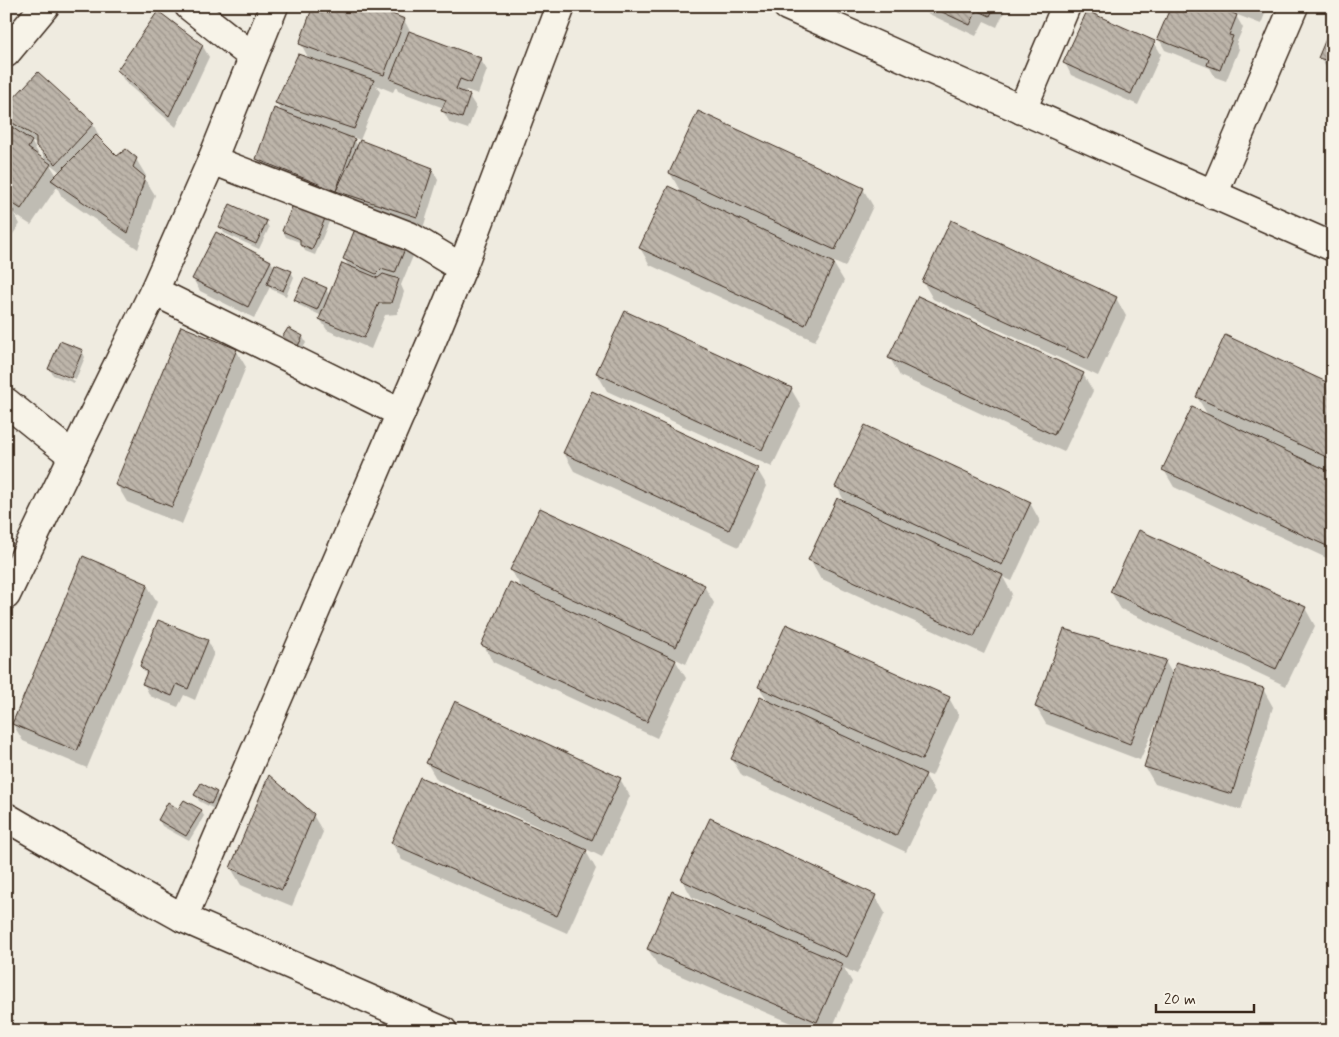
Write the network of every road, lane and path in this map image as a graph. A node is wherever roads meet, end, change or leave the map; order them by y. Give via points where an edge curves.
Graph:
1 (45, 6) edge
2 (188, 6) edge
3 (274, 6) edge
4 (561, 6) edge
5 (1066, 6) edge
6 (1294, 6) edge
7 (791, 7) edge
8 (6, 53) edge
9 (253, 57) junction
10 (1022, 110) junction
11 (212, 160) junction
12 (1213, 195) junction
13 (1333, 247) edge
14 (462, 268) junction
15 (154, 291) junction
16 (6, 402) edge
17 (401, 413) junction
18 (73, 456) junction
19 (6, 595) edge
20 (6, 817) edge
21 (183, 918) junction
22 (443, 1031) edge

1 - 8 street
2 - 9 street
3 - 9 street
4 - 14 street
5 - 10 street
6 - 12 street
7 - 10 street
9 - 11 street
10 - 12 street
11 - 14 street via 409,236
11 - 15 street
12 - 13 street
14 - 17 street
15 - 17 street
15 - 18 street
16 - 18 street
17 - 21 street
18 - 19 street
20 - 21 street
21 - 22 street

